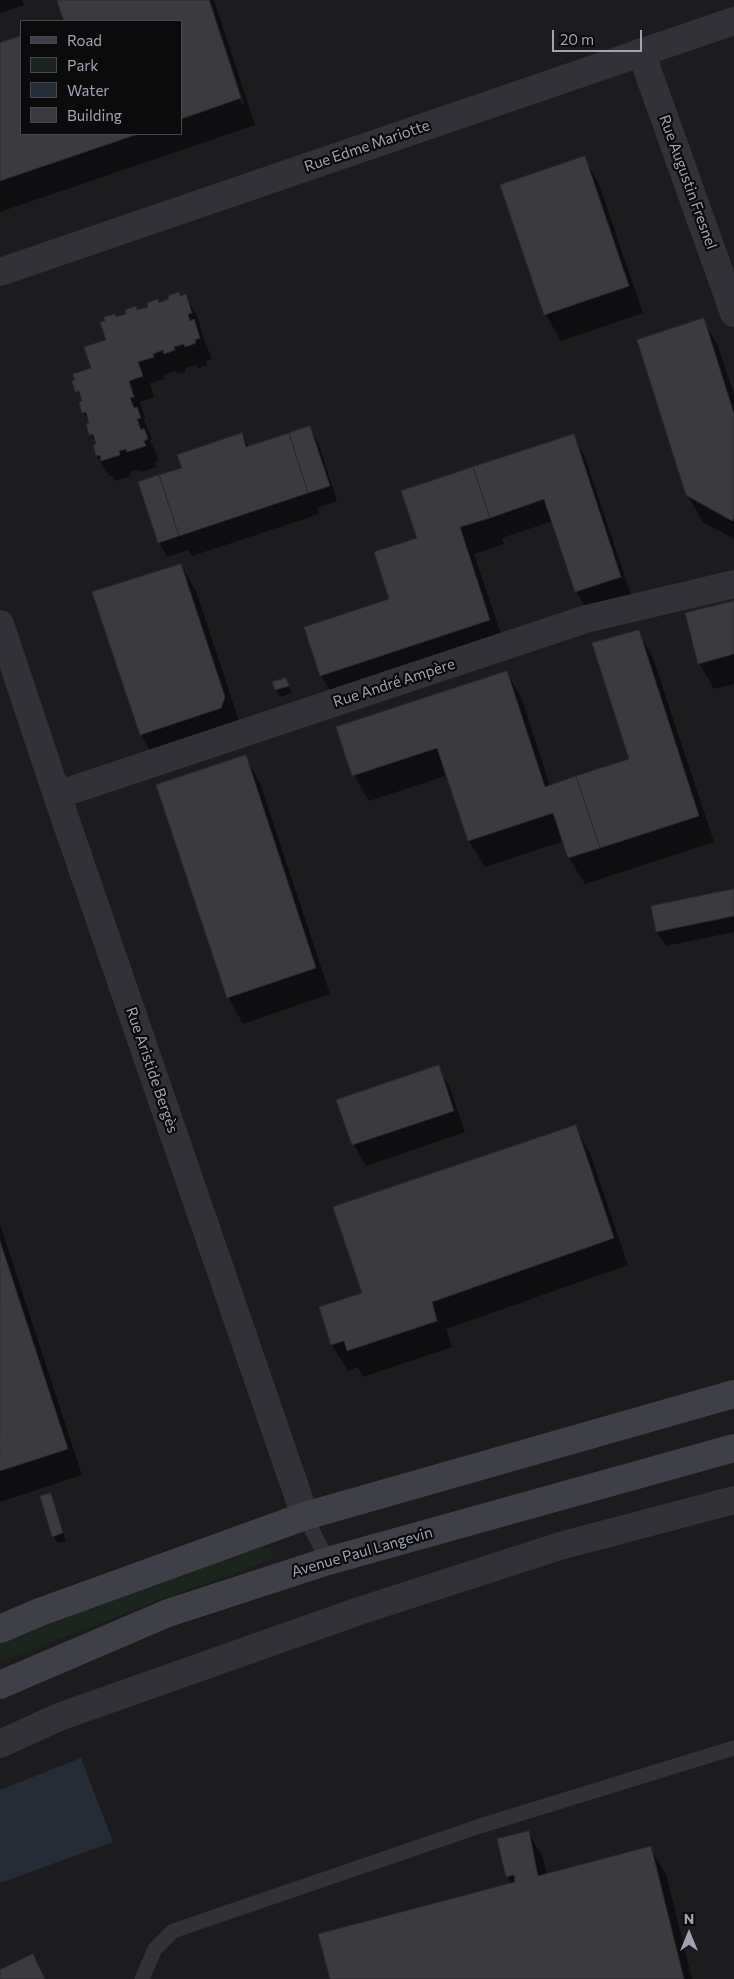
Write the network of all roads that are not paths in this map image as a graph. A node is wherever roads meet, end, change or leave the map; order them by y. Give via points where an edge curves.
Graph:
1 (734, 21) edge
2 (641, 52) junction
3 (0, 272) edge
4 (734, 313) edge
5 (734, 584) edge
6 (0, 624) edge
7 (57, 795) junction
8 (734, 1394) edge
9 (734, 1448) edge
10 (734, 1500) edge
11 (305, 1516) junction
12 (328, 1561) junction
13 (0, 1629) edge
14 (0, 1685) edge
15 (0, 1744) edge
16 (734, 1748) edge
17 (142, 1979) edge

1 - 2 street, Rue Edme Mariotte
2 - 3 street, Rue Edme Mariotte
2 - 4 street, Rue Augustin Fresnel
5 - 7 street, Rue André Ampère via 586,619
6 - 7 street, Rue Aristide Bergès
7 - 11 street, Rue Aristide Bergès
8 - 11 main road
9 - 12 main road, Avenue Paul Langevin
10 - 15 street via 560,1546 359,1610 58,1717
11 - 12 lane
11 - 13 main road
12 - 14 main road, Avenue Paul Langevin via 168,1613
16 - 17 lane via 480,1826 173,1931 155,1949

